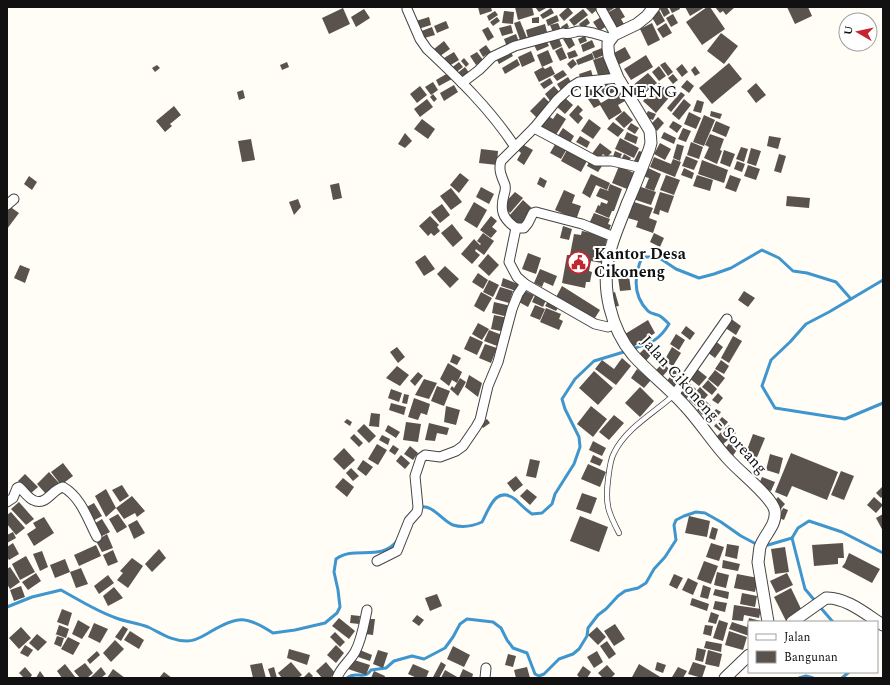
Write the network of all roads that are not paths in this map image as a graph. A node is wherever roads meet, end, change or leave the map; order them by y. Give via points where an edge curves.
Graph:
1 (654, 7) edge
2 (408, 9) dead end
3 (601, 9) dead end
4 (613, 36) junction
5 (618, 78) junction
6 (462, 83) junction
7 (534, 128) junction
8 (515, 147) junction
9 (642, 168) junction
10 (516, 228) junction
11 (614, 237) junction
12 (525, 284) junction
13 (727, 319) dead end
14 (615, 324) junction
15 (674, 395) junction
16 (7, 502) edge
17 (619, 533) dead end
18 (97, 537) dead end
19 (377, 561) dead end
20 (367, 610) dead end
21 (768, 621) edge
22 (793, 621) edge
23 (876, 621) edge
24 (748, 656) edge
25 (486, 668) dead end
26 (337, 678) edge
27 (485, 678) edge
28 (725, 678) edge

1 - 4 street via 637,24
2 - 6 street via 420,39 427,49
3 - 4 street
4 - 5 street, Jalan Cikoneng - Soreang via 608,43 608,56
4 - 6 street via 581,31 563,33 515,46 492,57
5 - 7 street via 579,82 557,100
5 - 9 street, Jalan Cikoneng - Soreang via 650,131 651,143
6 - 8 street via 480,100
7 - 8 street
7 - 9 street via 596,161 612,161
8 - 10 street via 501,161 499,168 506,188 502,206 504,216
9 - 11 street, Jalan Cikoneng - Soreang
10 - 11 street via 524,228 536,212 582,224
10 - 12 street via 509,262 517,277
11 - 14 street, Jalan Cikoneng - Soreang via 606,274 609,302
12 - 14 street via 595,324 608,327
12 - 19 street via 512,308 480,420 463,446 456,451 440,457 425,455 421,458 415,476 417,512 409,521 396,551
13 - 15 street
14 - 15 street, Jalan Cikoneng - Soreang via 633,355
15 - 17 lane via 641,421 613,453 606,494 609,513
15 - 21 street, Jalan Cikoneng - Soreang via 705,429 719,450 763,493 774,508 775,518 760,547 758,562
16 - 18 street via 13,498 19,487 31,499 43,501 63,487 77,499
20 - 26 street via 360,642
22 - 23 street via 826,598 838,599
24 - 28 street
25 - 27 street

